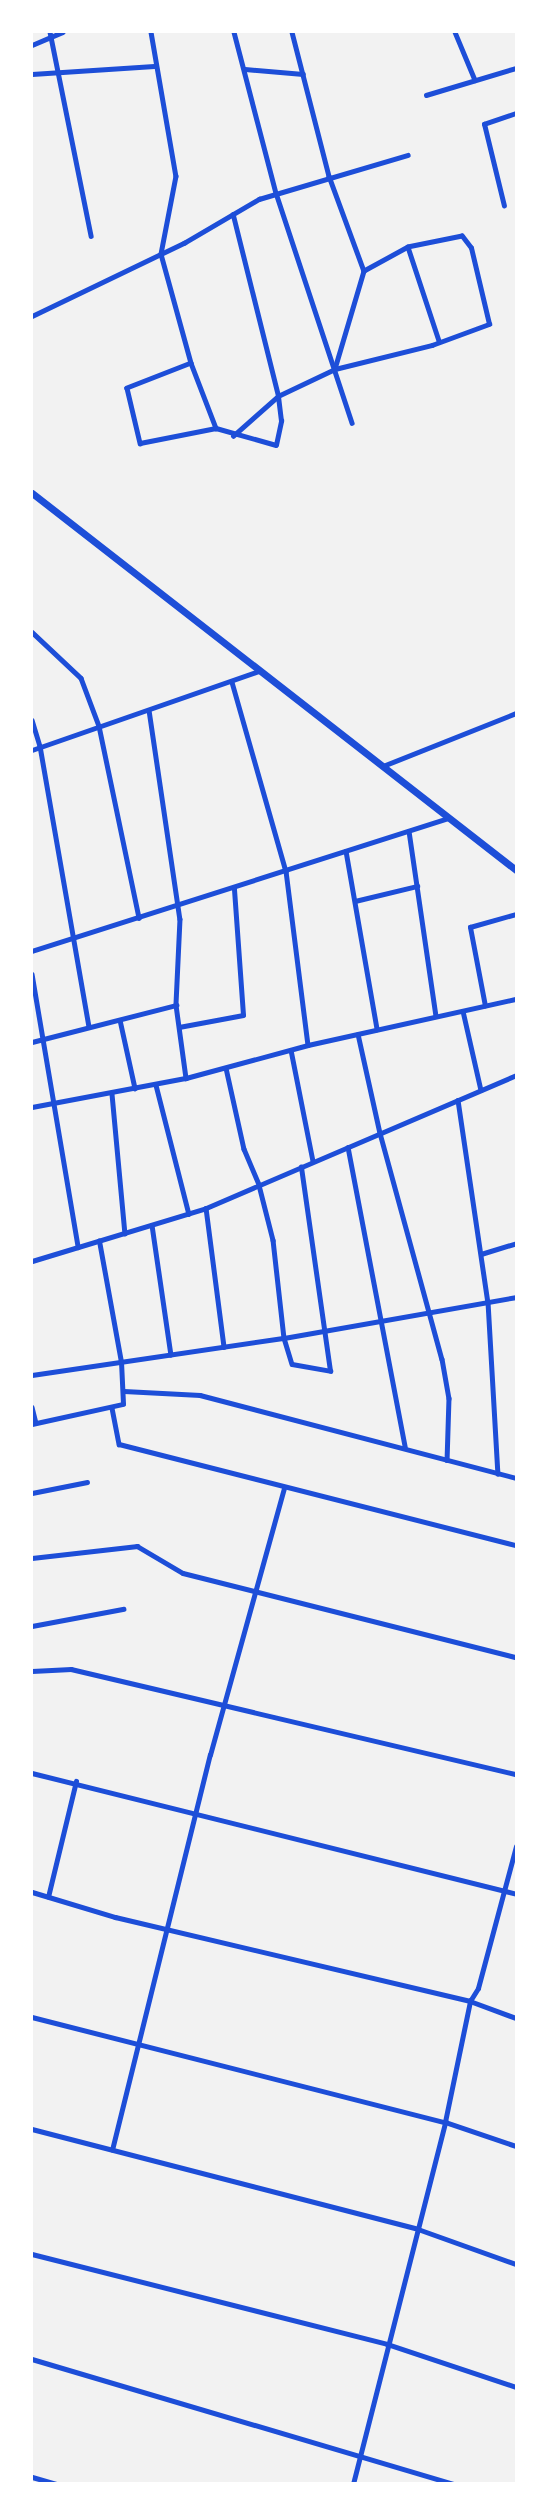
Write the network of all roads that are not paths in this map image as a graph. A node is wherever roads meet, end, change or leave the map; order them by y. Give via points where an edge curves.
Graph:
1 (62, 32) edge
2 (151, 32) edge
3 (234, 32) edge
4 (292, 32) edge
5 (455, 32) edge
6 (51, 33) edge
7 (32, 45) edge
8 (155, 66) junction
9 (516, 68) edge
10 (245, 69) junction
11 (61, 72) junction
12 (32, 74) edge
13 (303, 74) junction
14 (475, 80) junction
15 (426, 95) dead end
16 (516, 113) edge
17 (408, 155) dead end
18 (329, 176) junction
19 (276, 193) junction
20 (504, 206) dead end
21 (233, 215) junction
22 (91, 236) dead end
23 (408, 247) junction
24 (161, 254) junction
25 (364, 271) junction
26 (32, 316) edge
27 (439, 341) junction
28 (191, 363) junction
29 (334, 369) junction
30 (278, 396) junction
31 (352, 423) dead end
32 (216, 428) junction
33 (233, 436) junction
34 (32, 493) edge
35 (32, 632) edge
36 (259, 671) junction
37 (232, 682) junction
38 (149, 710) junction
39 (516, 713) edge
40 (32, 720) edge
41 (99, 726) junction
42 (40, 746) junction
43 (32, 750) edge
44 (382, 766) junction
45 (449, 818) junction
46 (409, 831) junction
47 (346, 851) junction
48 (516, 870) edge
49 (286, 871) junction
50 (417, 886) junction
51 (234, 888) junction
52 (355, 901) junction
53 (178, 905) junction
54 (516, 914) edge
55 (139, 918) junction
56 (75, 938) junction
57 (32, 951) edge
58 (32, 974) edge
59 (516, 999) edge
60 (176, 1005) junction
61 (485, 1006) junction
62 (463, 1011) junction
63 (436, 1016) junction
64 (120, 1020) junction
65 (89, 1027) junction
66 (179, 1027) junction
67 (377, 1029) junction
68 (358, 1034) junction
69 (45, 1039) junction
70 (32, 1042) edge
71 (309, 1045) junction
72 (291, 1050) junction
73 (226, 1068) junction
74 (516, 1076) edge
75 (186, 1078) junction
76 (156, 1085) junction
77 (135, 1088) junction
78 (481, 1090) junction
79 (112, 1094) junction
80 (457, 1100) junction
81 (57, 1103) junction
82 (32, 1107) edge
83 (380, 1133) junction
84 (348, 1147) junction
85 (313, 1161) junction
86 (302, 1167) junction
87 (259, 1185) junction
88 (206, 1208) junction
89 (189, 1214) junction
90 (152, 1225) junction
91 (125, 1233) junction
92 (99, 1241) junction
93 (516, 1243) edge
94 (78, 1247) junction
95 (481, 1254) junction
96 (32, 1261) edge
97 (516, 1297) edge
98 (488, 1302) junction
99 (429, 1312) junction
100 (383, 1320) junction
101 (323, 1330) junction
102 (284, 1338) junction
103 (224, 1347) junction
104 (171, 1355) junction
105 (121, 1363) junction
106 (32, 1375) edge
107 (124, 1391) junction
108 (32, 1407) edge
109 (112, 1408) junction
110 (34, 1423) edge
111 (405, 1447) junction
112 (447, 1460) junction
113 (498, 1474) junction
114 (516, 1478) edge
115 (87, 1482) dead end
116 (284, 1488) junction
117 (32, 1493) edge
118 (516, 1545) edge
119 (32, 1559) edge
120 (257, 1592) junction
121 (123, 1609) dead end
122 (32, 1626) edge
123 (516, 1657) edge
124 (32, 1671) edge
125 (225, 1707) junction
126 (32, 1773) edge
127 (516, 1774) edge
128 (76, 1781) junction
129 (197, 1814) junction
130 (516, 1846) edge
131 (505, 1889) junction
132 (32, 1892) edge
133 (516, 1894) edge
134 (48, 1897) junction
135 (168, 1930) junction
136 (470, 2001) junction
137 (32, 2017) edge
138 (516, 2018) edge
139 (138, 2044) junction
140 (445, 2122) junction
141 (32, 2129) edge
142 (516, 2146) edge
143 (112, 2150) junction
144 (418, 2229) junction
145 (32, 2254) edge
146 (516, 2264) edge
147 (387, 2344) junction
148 (32, 2359) edge
149 (516, 2387) edge
150 (360, 2453) junction
151 (32, 2477) edge
152 (56, 2483) edge
153 (353, 2483) edge
154 (453, 2483) edge

1 - 6 street
2 - 8 street
3 - 10 street
4 - 13 street
5 - 14 street
6 - 7 street
6 - 11 street
8 - 11 street
8 - 24 street via 177,176
9 - 14 street
10 - 13 street
10 - 19 street
11 - 12 street
11 - 22 street
13 - 18 street
14 - 15 street
16 - 20 street via 484,124
17 - 18 street
18 - 19 street
18 - 25 street
19 - 21 street
19 - 29 street
21 - 24 street
21 - 30 street
23 - 25 street
23 - 27 street
23 - 27 street via 462,236 471,248 489,324
24 - 26 street
24 - 28 street
25 - 29 street
27 - 29 street
28 - 32 street
28 - 32 street via 127,388 140,443
29 - 30 street
29 - 31 street
30 - 33 street
30 - 33 street via 281,428 276,445
32 - 33 street
34 - 36 main road
35 - 41 street via 81,678
36 - 37 street
36 - 44 main road
37 - 38 street
37 - 49 street
38 - 41 street
38 - 53 street
39 - 44 street
40 - 42 street
41 - 42 street
41 - 55 street
42 - 43 street
42 - 56 street
44 - 45 main road
45 - 46 street
45 - 48 main road
46 - 47 street
46 - 50 street
47 - 49 street
47 - 52 street
49 - 51 street
49 - 71 street
50 - 52 street
50 - 63 street
51 - 53 street
51 - 66 street via 243,1015
52 - 67 street
53 - 55 street
53 - 60 street
54 - 61 street via 470,927
55 - 56 street
56 - 57 street
56 - 65 street
58 - 69 street
59 - 61 street
60 - 64 street
60 - 66 street
61 - 62 street
62 - 63 street
62 - 78 street
63 - 67 street
64 - 65 street
64 - 77 street
65 - 69 street
66 - 75 street
67 - 68 street
68 - 71 street
68 - 83 street
69 - 70 street
69 - 81 street
71 - 72 street
72 - 73 street
72 - 85 street
73 - 75 street
73 - 87 street via 243,1149
74 - 78 street
75 - 76 street
76 - 77 street
76 - 89 street
77 - 79 street
78 - 80 street
79 - 81 street
79 - 91 street
80 - 83 street
80 - 95 street
81 - 82 street
81 - 94 street
83 - 84 street
83 - 99 street
84 - 85 street
84 - 100 street
85 - 86 street
86 - 87 street
86 - 101 street
87 - 88 street
87 - 102 street via 273,1240
88 - 89 street
88 - 103 street
89 - 90 street
90 - 91 street
90 - 104 street
91 - 92 street
92 - 94 street
92 - 105 street
93 - 95 street
94 - 96 street
95 - 98 street
97 - 98 street
98 - 99 street
98 - 113 street
99 - 100 street
99 - 112 street via 449,1398
100 - 101 street
100 - 111 street
101 - 102 street
101 - 102 street via 330,1371 292,1364
102 - 103 street
103 - 104 street
104 - 105 street
105 - 106 street
105 - 107 street
107 - 109 street via 123,1404
107 - 111 street via 200,1395
108 - 110 street
109 - 110 street
109 - 116 street via 119,1444
111 - 112 street
112 - 113 street
113 - 114 street
115 - 117 street
116 - 118 street
116 - 120 street
119 - 120 street via 137,1546 183,1573
120 - 123 street
120 - 125 street
121 - 122 street
124 - 125 street via 71,1669
125 - 127 street
125 - 129 street
126 - 128 street
128 - 129 street
128 - 134 street
129 - 131 street
129 - 135 street
130 - 131 street
131 - 133 street
131 - 136 street via 478,1988
132 - 134 street
134 - 135 street
135 - 136 street
135 - 139 street
136 - 138 street
136 - 140 street
137 - 139 street
139 - 140 street
139 - 143 street
140 - 142 street
140 - 144 street
141 - 143 street
143 - 144 street
144 - 146 street
144 - 147 street
145 - 147 street
147 - 149 street
147 - 150 street
148 - 150 street
150 - 153 street
150 - 154 street
151 - 152 street

